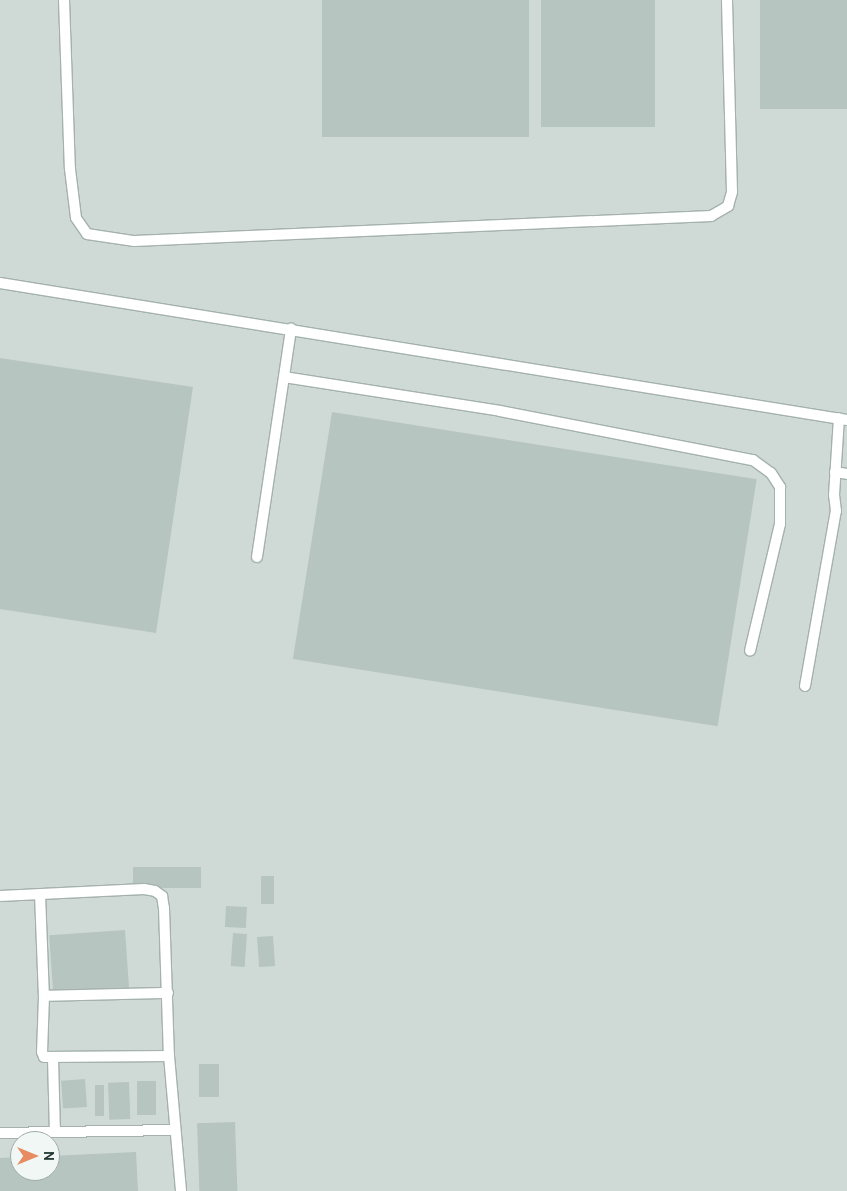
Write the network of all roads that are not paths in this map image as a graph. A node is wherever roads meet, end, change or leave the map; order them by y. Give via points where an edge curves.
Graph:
1 (64, 0) edge
2 (727, 0) edge
3 (0, 283) edge
4 (290, 329) junction
5 (284, 377) junction
6 (843, 419) edge
7 (835, 472) junction
8 (847, 474) edge
9 (256, 557) dead end
10 (750, 651) dead end
11 (805, 686) dead end
12 (40, 894) junction
13 (0, 896) edge
14 (168, 993) junction
15 (44, 996) junction
16 (169, 1056) junction
17 (53, 1058) junction
18 (174, 1130) junction
19 (55, 1131) edge
20 (60, 1132) edge
21 (181, 1191) edge

1 - 2 lane via 70,169 76,218 87,234 134,241 711,216 728,206 732,192
3 - 4 lane
4 - 5 lane
4 - 6 lane
5 - 9 lane
5 - 10 lane via 500,411 753,460 771,474 780,487 780,524
6 - 7 lane
7 - 8 lane
7 - 11 lane via 836,511
12 - 13 lane
12 - 14 lane via 144,889 162,896
12 - 15 lane
14 - 15 lane
14 - 16 lane
15 - 17 lane via 42,1052 44,1057
16 - 17 lane
16 - 18 lane
17 - 19 lane
18 - 20 lane
18 - 21 lane

